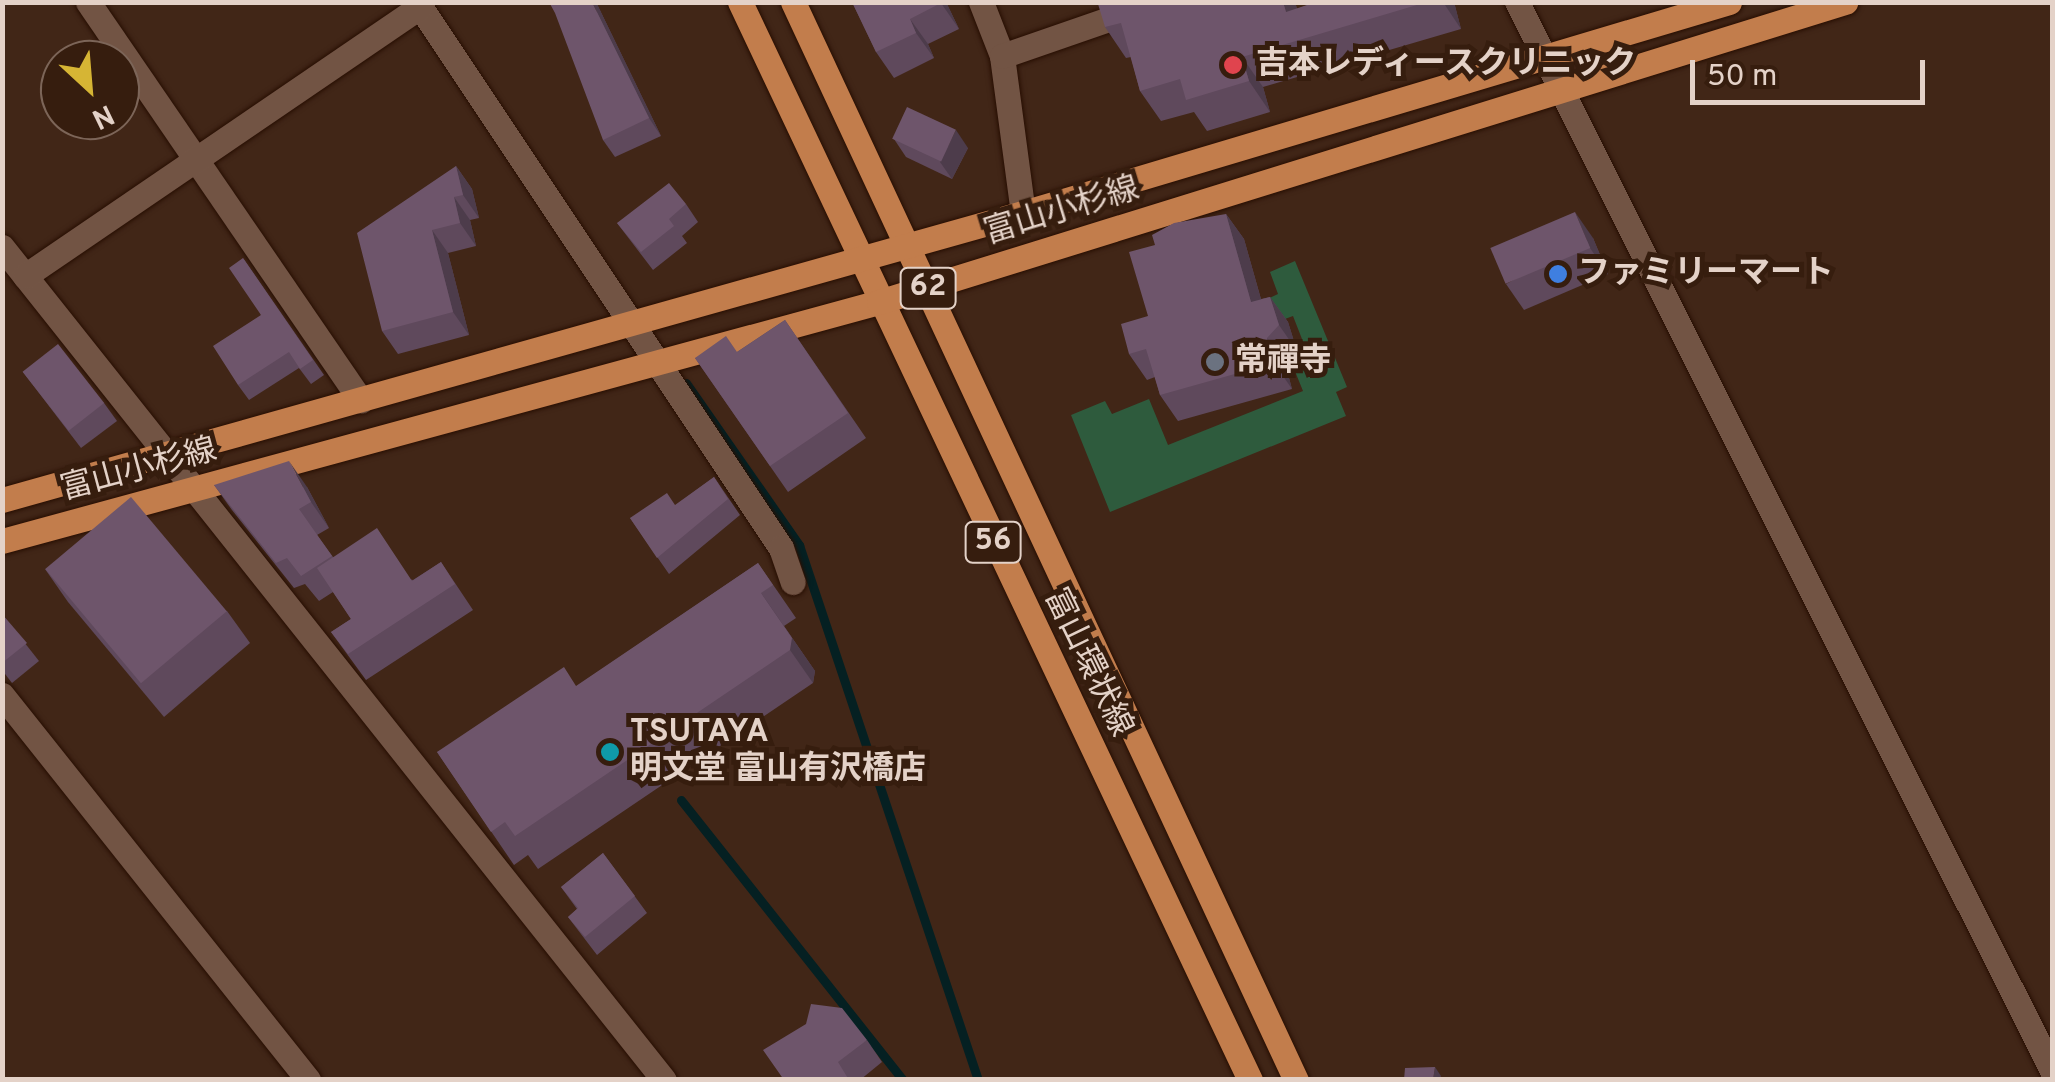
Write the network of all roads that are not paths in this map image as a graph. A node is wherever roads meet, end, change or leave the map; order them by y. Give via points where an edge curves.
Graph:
1 (88, 2) edge
2 (740, 2) edge
3 (793, 2) edge
4 (981, 2) edge
5 (1158, 2) edge
6 (1517, 2) edge
7 (1730, 2) edge
8 (1844, 2) edge
9 (418, 5) edge
10 (1002, 56) junction
11 (1546, 62) junction
12 (1562, 92) junction
13 (195, 160) junction
14 (1023, 214) junction
15 (905, 246) junction
16 (2, 248) edge
17 (858, 259) junction
18 (26, 276) junction
19 (926, 288) junction
20 (879, 302) junction
21 (630, 326) junction
22 (657, 362) junction
23 (361, 401) junction
24 (169, 456) junction
25 (195, 489) junction
26 (2, 500) edge
27 (2, 541) edge
28 (794, 582) dead end
29 (2, 696) edge
30 (2052, 1070) edge
31 (308, 1080) edge
32 (664, 1080) edge
33 (1250, 1080) edge
34 (1296, 1080) edge

1 - 13 street
2 - 17 main road, 富山環状線 / 56
3 - 15 main road, 富山環状線 / 56
4 - 10 street
5 - 10 street
6 - 11 street
7 - 11 main road, 富山小杉線 / 62
8 - 12 main road, 富山小杉線 / 62
9 - 13 street
9 - 21 street
10 - 14 street
11 - 12 street
11 - 14 main road, 富山小杉線 / 62
12 - 19 main road, 富山小杉線 / 62
12 - 30 street
13 - 18 street
13 - 23 street
14 - 15 main road, 富山小杉線 / 62
15 - 17 main road, 富山小杉線 / 62
15 - 19 main road, 富山環状線 / 56
16 - 18 street
17 - 20 main road, 富山環状線 / 56
17 - 21 main road, 富山小杉線 / 62
18 - 24 street
19 - 20 main road, 富山小杉線 / 62
19 - 34 main road, 富山環状線 / 56
20 - 22 main road, 富山小杉線 / 62
20 - 33 main road, 富山環状線 / 56
21 - 22 street
21 - 23 main road, 富山小杉線 / 62
22 - 25 main road, 富山小杉線 / 62
22 - 28 street via 781,548
23 - 24 main road, 富山小杉線 / 62
24 - 25 street
24 - 26 main road, 富山小杉線 / 62
25 - 27 main road, 富山小杉線 / 62
25 - 32 street
29 - 31 street

